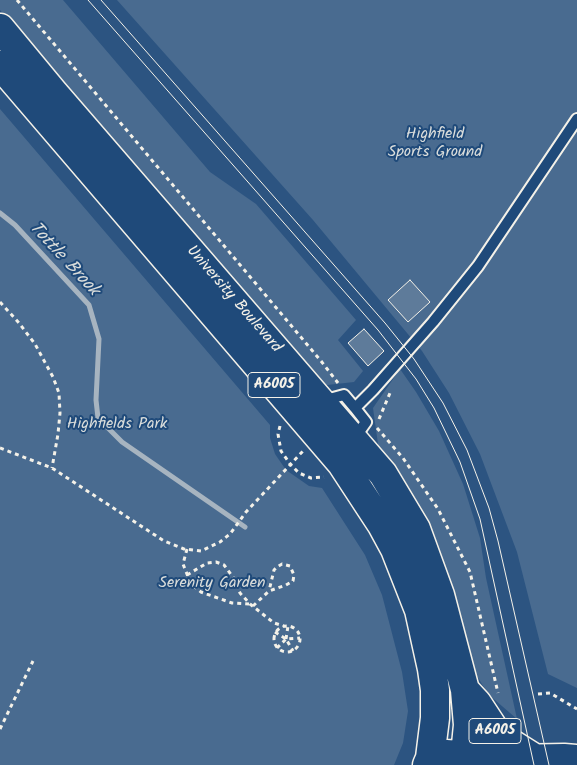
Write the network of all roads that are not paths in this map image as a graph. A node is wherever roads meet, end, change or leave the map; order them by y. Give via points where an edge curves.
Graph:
1 (0, 28) edge
2 (0, 65) edge
3 (577, 119) edge
4 (332, 398) junction
5 (355, 408) junction
6 (360, 431) junction
7 (465, 690) junction
8 (536, 759) junction
9 (577, 759) edge
10 (464, 760) edge
11 (432, 763) edge

1 - 4 main road, University Boulevard / A6005 via 53,92
2 - 11 main road, University Boulevard / A6005 via 342,464 373,511 395,550 419,610 434,690
3 - 5 lane via 478,266 433,322
4 - 5 lane
4 - 6 main road, University Boulevard / A6005
5 - 6 lane
6 - 7 main road, University Boulevard / A6005 via 416,529 440,595
7 - 8 main road, A6005 via 498,735
7 - 10 main road, University Boulevard / A6005 via 468,725
8 - 9 main road, A6005
8 - 10 main road, A6005
10 - 11 main road, A6005 via 450,753

